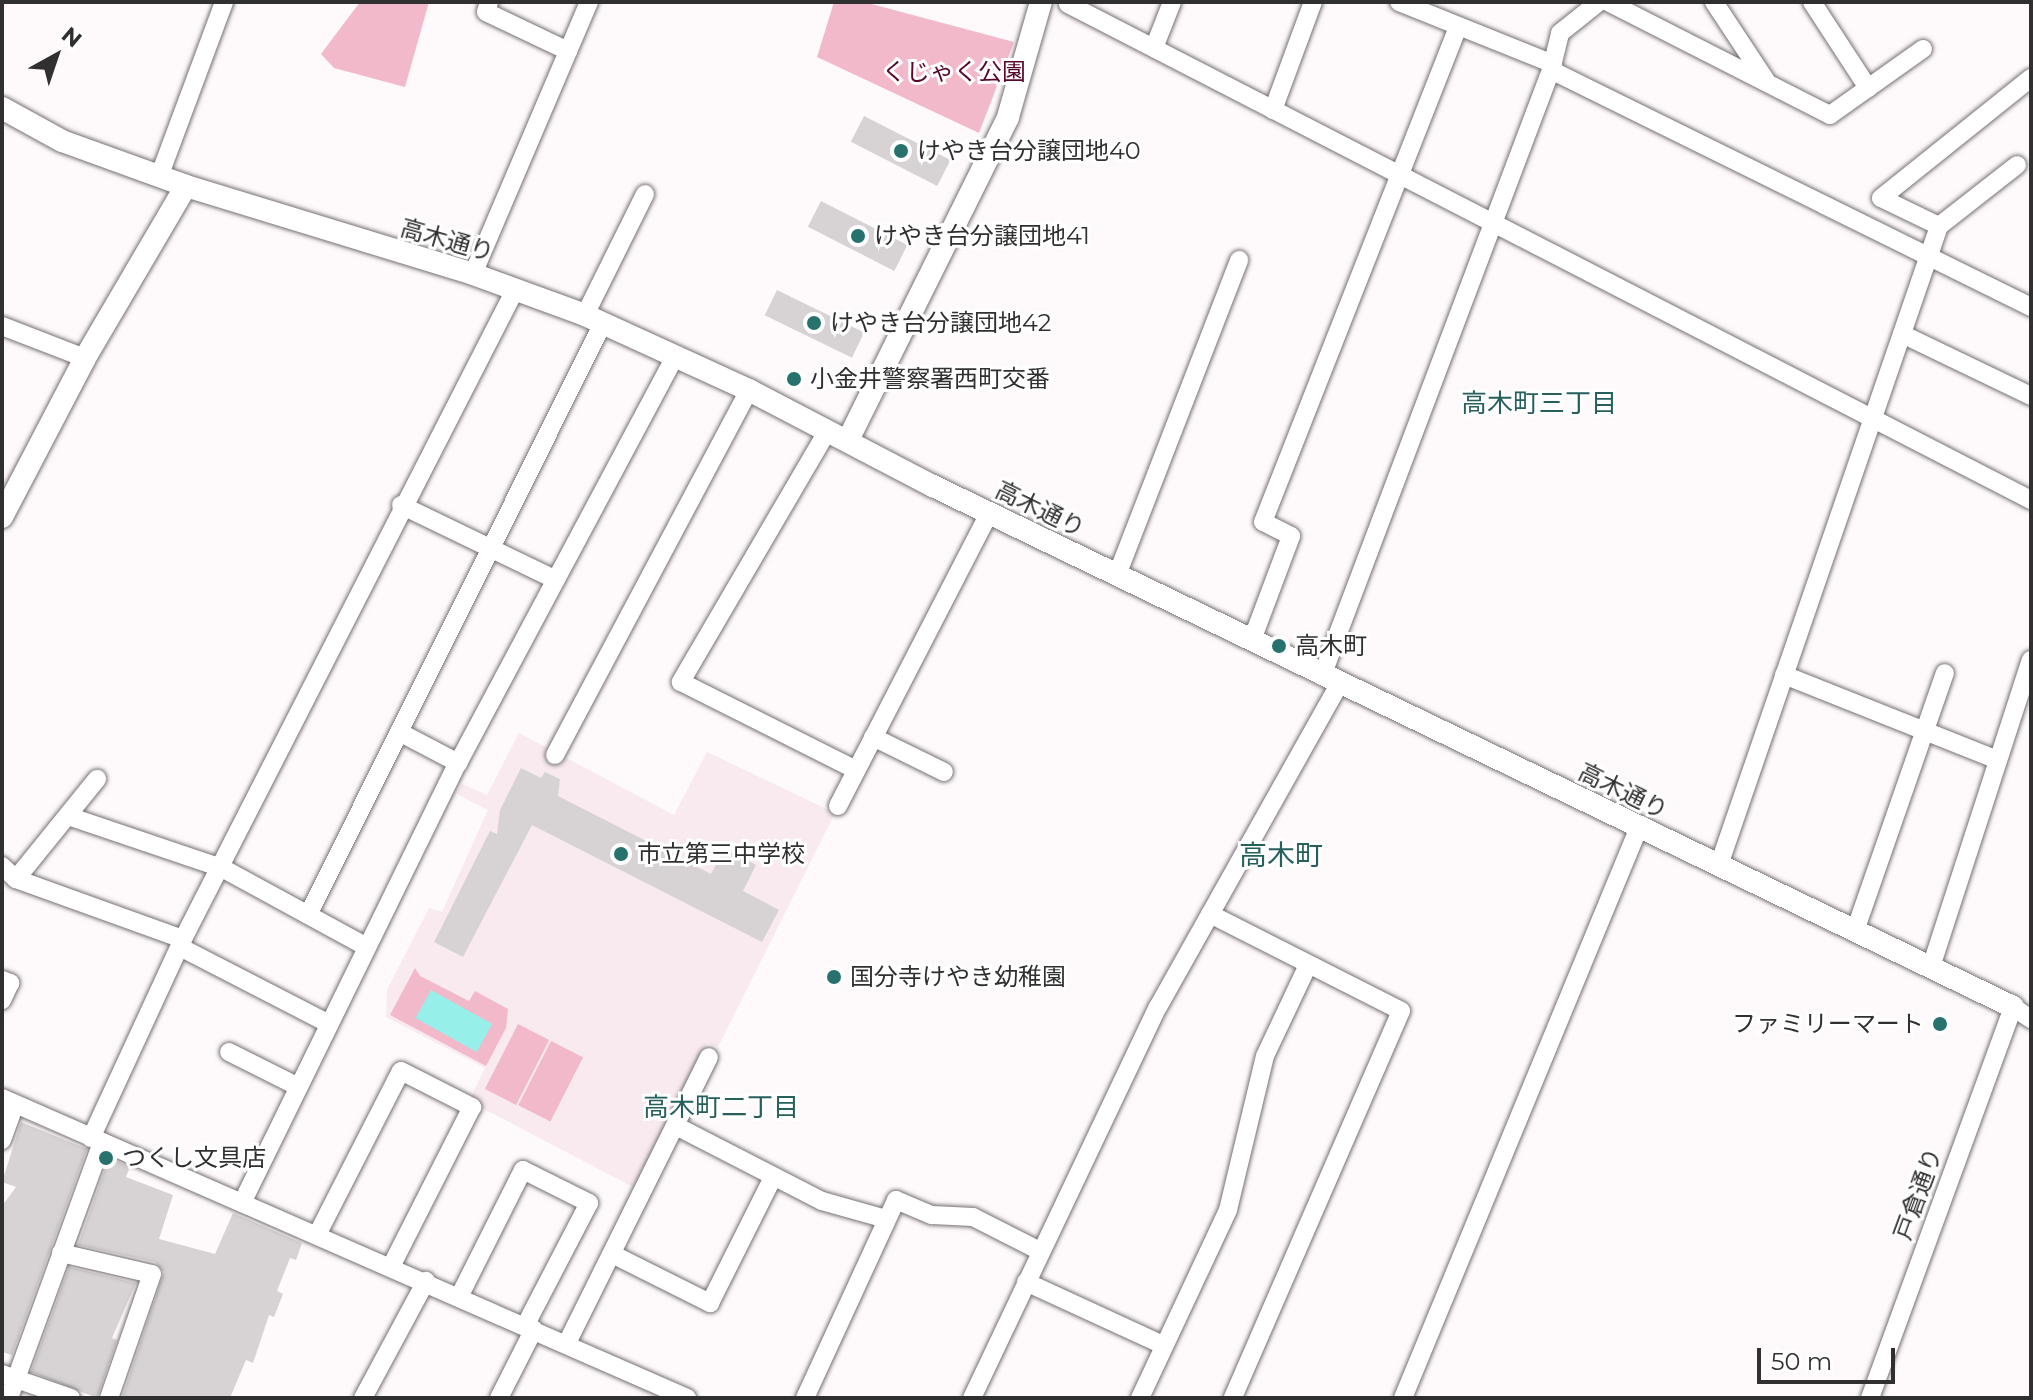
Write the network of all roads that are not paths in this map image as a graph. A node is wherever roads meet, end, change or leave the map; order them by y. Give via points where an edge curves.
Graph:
1 (224, 2) edge
2 (489, 2) edge
3 (589, 2) edge
4 (1041, 2) edge
5 (1172, 2) edge
6 (1313, 2) edge
7 (1399, 2) edge
8 (1599, 2) edge
9 (1608, 2) edge
10 (1714, 2) edge
11 (1812, 2) edge
12 (1068, 4) dead end
13 (1458, 27) junction
14 (1154, 48) junction
15 (1923, 49) dead end
16 (568, 51) junction
17 (1552, 67) junction
18 (2031, 78) edge
19 (1767, 84) junction
20 (1868, 88) junction
21 (2, 108) edge
22 (1273, 110) junction
23 (2017, 165) dead end
24 (1402, 176) junction
25 (159, 177) junction
26 (186, 186) junction
27 (645, 194) dead end
28 (1494, 223) junction
29 (1939, 226) junction
30 (1928, 257) junction
31 (1239, 260) dead end
32 (473, 274) junction
33 (516, 288) junction
34 (2031, 307) edge
35 (594, 319) junction
36 (2, 326) edge
37 (1902, 334) junction
38 (85, 358) junction
39 (674, 359) junction
40 (749, 390) junction
41 (2031, 396) edge
42 (1873, 418) junction
43 (838, 435) junction
44 (2031, 500) edge
45 (401, 505) junction
46 (989, 514) junction
47 (2, 517) edge
48 (490, 544) junction
49 (1117, 575) junction
50 (554, 579) junction
51 (1252, 640) junction
52 (2031, 660) edge
53 (1945, 673) dead end
54 (1784, 675) junction
55 (1330, 680) junction
56 (1925, 731) junction
57 (399, 732) junction
58 (873, 737) junction
59 (555, 755) dead end
60 (1998, 760) junction
61 (458, 763) junction
62 (856, 770) junction
63 (944, 772) dead end
64 (97, 779) dead end
65 (838, 806) dead end
66 (68, 816) junction
67 (1639, 827) junction
68 (1719, 865) junction
69 (2, 866) edge
70 (222, 868) junction
71 (16, 879) junction
72 (1210, 914) junction
73 (308, 915) junction
74 (1855, 931) junction
75 (182, 943) junction
76 (367, 947) junction
77 (1308, 965) junction
78 (1931, 967) junction
79 (2, 980) edge
80 (2, 1000) edge
81 (2022, 1013) edge
82 (329, 1024) junction
83 (229, 1052) dead end
84 (709, 1057) dead end
85 (299, 1087) junction
86 (8, 1101) edge
87 (676, 1126) junction
88 (2, 1140) edge
89 (97, 1140) junction
90 (773, 1177) junction
91 (242, 1203) junction
92 (886, 1219) junction
93 (317, 1235) junction
94 (1040, 1251) junction
95 (61, 1253) junction
96 (612, 1254) junction
97 (391, 1267) junction
98 (426, 1281) junction
99 (1026, 1282) junction
100 (460, 1295) junction
101 (530, 1328) junction
102 (567, 1343) junction
103 (1163, 1345) junction
104 (9, 1376) edge
105 (9, 1398) edge
106 (71, 1398) edge
107 (109, 1398) edge
108 (363, 1398) edge
109 (499, 1398) edge
110 (687, 1398) edge
111 (805, 1398) edge
112 (972, 1398) edge
113 (1140, 1398) edge
114 (1233, 1398) edge
115 (1403, 1398) edge
116 (1870, 1398) edge

1 - 25 street
2 - 16 street via 486,12
3 - 16 street
4 - 43 street via 1008,117
5 - 14 street
6 - 22 street
7 - 13 street
8 - 17 street via 1560,33
9 - 19 street
10 - 19 street
11 - 20 street
12 - 14 street
13 - 17 street
13 - 24 street
14 - 22 street
15 - 20 street
16 - 32 street
17 - 28 street
17 - 30 street
18 - 29 street via 1881,198
19 - 20 street via 1830,115
21 - 25 street, 高木通り via 62,141
22 - 24 street
23 - 29 street
24 - 28 street
24 - 51 street via 1263,522 1291,536
25 - 26 street, 高木通り
26 - 32 street, 高木通り
26 - 38 street
27 - 35 street
28 - 42 street
28 - 55 street
29 - 30 street
30 - 34 street
30 - 37 street
31 - 49 street
32 - 33 street, 高木通り
33 - 35 street, 高木通り
33 - 45 street
35 - 39 street, 高木通り
35 - 48 street
36 - 38 street
37 - 41 street
37 - 42 street
38 - 47 street
39 - 40 street, 高木通り
39 - 50 street
40 - 43 street, 高木通り
40 - 59 street
42 - 44 street
42 - 54 street
43 - 46 street, 高木通り
43 - 62 street via 681,682
45 - 48 street
45 - 70 street
46 - 49 street, 高木通り
46 - 58 street
48 - 50 street
48 - 57 street
49 - 51 street, 高木通り
50 - 61 street
51 - 55 street, 高木通り
52 - 60 street
53 - 56 street
54 - 56 street
54 - 68 street
55 - 67 street, 高木通り
55 - 72 street
56 - 60 street
56 - 74 street
57 - 61 street
57 - 73 street
58 - 62 street
58 - 63 street
60 - 78 street
61 - 76 street
62 - 65 street
64 - 66 street
66 - 70 street
66 - 71 street
67 - 68 street, 高木通り
67 - 115 street
68 - 74 street, 高木通り
69 - 71 street
70 - 73 street
70 - 75 street
71 - 75 street
72 - 77 street
72 - 94 street via 1158,1007
73 - 76 street
74 - 78 street, 高木通り
75 - 82 street
75 - 89 street
76 - 82 street
77 - 103 street via 1265,1056 1228,1210
77 - 114 street via 1401,1011
78 - 81 street, 高木通り
79 - 80 street via 10,983
81 - 116 street, 戸倉通り
82 - 85 street
83 - 85 street
84 - 87 street
85 - 91 street
86 - 88 street
86 - 89 street
87 - 90 street
87 - 96 street
89 - 91 street
89 - 95 street
90 - 92 street via 822,1201
90 - 96 street via 710,1303
91 - 93 street
92 - 94 street via 896,1200 932,1215 973,1217
92 - 111 street
93 - 97 street
93 - 97 street via 401,1071 472,1107
94 - 99 street
95 - 104 street
95 - 107 street via 152,1274
96 - 102 street
97 - 98 street
98 - 100 street
98 - 108 street
99 - 103 street
99 - 112 street
100 - 101 street
100 - 101 street via 523,1170 589,1203
101 - 102 street
101 - 109 street
102 - 110 street
103 - 113 street
104 - 105 street
104 - 106 street

